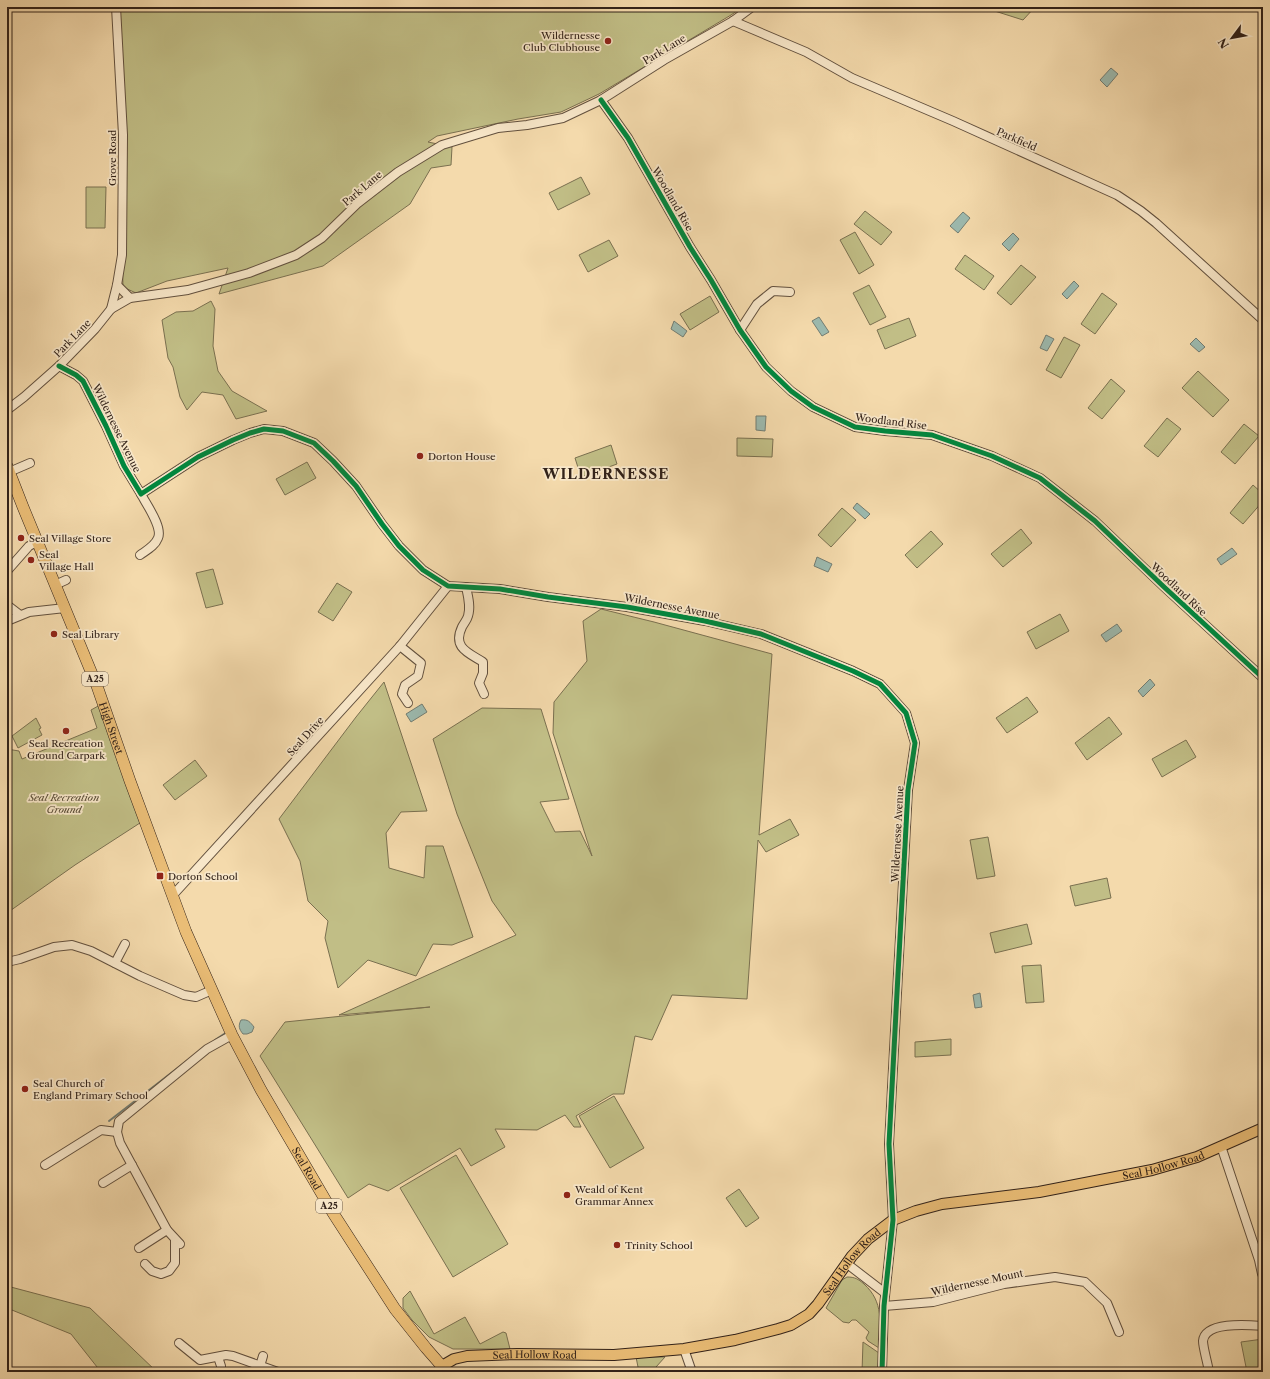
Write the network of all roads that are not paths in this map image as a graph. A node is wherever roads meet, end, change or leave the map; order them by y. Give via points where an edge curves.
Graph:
1 (116, 7) edge
2 (752, 7) edge
3 (733, 21) junction
4 (601, 100) junction
5 (117, 285) junction
6 (790, 292) dead end
7 (130, 298) junction
8 (112, 309) junction
9 (1263, 320) edge
10 (740, 330) junction
11 (58, 366) junction
12 (7, 410) edge
13 (30, 463) dead end
14 (8, 469) edge
15 (141, 494) junction
16 (37, 542) junction
17 (140, 555) dead end
18 (7, 571) edge
19 (66, 580) dead end
20 (55, 585) junction
21 (448, 586) junction
22 (466, 587) junction
23 (7, 604) edge
24 (65, 608) junction
25 (20, 615) junction
26 (7, 621) edge
27 (400, 646) junction
28 (1263, 678) edge
29 (484, 694) dead end
30 (408, 703) dead end
31 (173, 895) junction
32 (125, 944) dead end
33 (7, 962) edge
34 (115, 963) junction
35 (212, 990) junction
36 (232, 1035) junction
37 (1263, 1128) edge
38 (117, 1132) junction
39 (1221, 1146) junction
40 (45, 1165) dead end
41 (132, 1165) junction
42 (103, 1183) dead end
43 (893, 1220) junction
44 (167, 1230) junction
45 (139, 1248) dead end
46 (846, 1263) junction
47 (145, 1264) dead end
48 (1262, 1274) edge
49 (886, 1293) junction
50 (884, 1306) junction
51 (1263, 1326) edge
52 (1119, 1332) dead end
53 (179, 1342) dead end
54 (684, 1349) junction
55 (218, 1356) junction
56 (263, 1356) dead end
57 (220, 1366) dead end
58 (260, 1366) junction
59 (445, 1369) edge
60 (278, 1372) edge
61 (692, 1372) edge
62 (882, 1372) edge
63 (1209, 1372) edge

1 - 5 street, Grove Road via 122,135 122,255
2 - 3 street, Park Lane
3 - 4 street, Park Lane
3 - 9 street, Parkfield via 806,52 852,78 1117,196 1156,223
4 - 7 street, Park Lane via 563,118 498,128 442,145 398,172 358,203 322,238 296,255 249,273 188,290
4 - 10 street, Woodland Rise via 628,138
5 - 7 street
5 - 8 street, Grove Road
6 - 10 street via 773,291 757,304
7 - 8 street, Park Lane
8 - 11 street, Park Lane
10 - 28 street, Woodland Rise via 766,367 813,408 855,427 932,435 992,456 1040,478 1095,521
11 - 12 street, Park Lane
11 - 15 street, Wildernesse Avenue via 76,374 83,381 124,466
13 - 14 street
14 - 16 highway, High Street / A25
15 - 17 street via 158,526 159,537
15 - 21 street, Wildernesse Avenue via 198,458 233,440 264,429 283,431 314,443 333,460 356,486 399,546 423,570
16 - 18 street via 29,546
16 - 20 highway, High Street / A25
19 - 20 street
20 - 24 highway, High Street / A25
21 - 22 street, Wildernesse Avenue
21 - 27 street, Seal Drive
22 - 29 street via 468,616 459,636 466,653 483,662 483,673 479,683
22 - 43 street, Wildernesse Avenue via 627,606 761,634 880,684 906,713 915,742 908,790 889,1144
23 - 25 street
24 - 25 street via 32,611
24 - 31 highway, High Street / A25 via 102,698
25 - 26 street
27 - 30 street via 421,663 418,676 405,685 402,694
27 - 31 street, Seal Drive
31 - 35 highway, High Street / A25 via 186,932
32 - 34 street
33 - 34 street via 54,947 72,945
34 - 35 street via 187,996 196,997
35 - 36 highway, High Street / A25
36 - 38 street via 207,1049 119,1121
36 - 59 highway, Seal Road / A25 via 261,1090 330,1207 395,1309
37 - 39 main road, Seal Hollow Road
38 - 40 street via 101,1130
38 - 41 street
39 - 43 main road, Seal Hollow Road via 1197,1157 1152,1170 1039,1192 942,1204
39 - 48 street
41 - 42 street
41 - 44 street
43 - 46 main road, Seal Hollow Road via 868,1239
43 - 49 street, Wildernesse Avenue
44 - 45 street
44 - 47 street via 178,1242 175,1263 169,1271 161,1274 152,1271
46 - 49 street
46 - 54 main road, Seal Hollow Road via 814,1310 798,1322 735,1340
49 - 50 street, Wildernesse Avenue
50 - 52 street, Wildernesse Mount via 933,1302 1004,1284 1055,1277 1085,1282 1107,1303
50 - 62 street, Wildernesse Avenue
51 - 63 street via 1239,1324 1215,1328 1206,1334 1203,1341
53 - 55 street via 200,1360
54 - 59 main road, Seal Hollow Road via 614,1355 467,1356 454,1359
54 - 61 street
55 - 57 street
55 - 58 street via 233,1356
56 - 58 street
58 - 60 street

